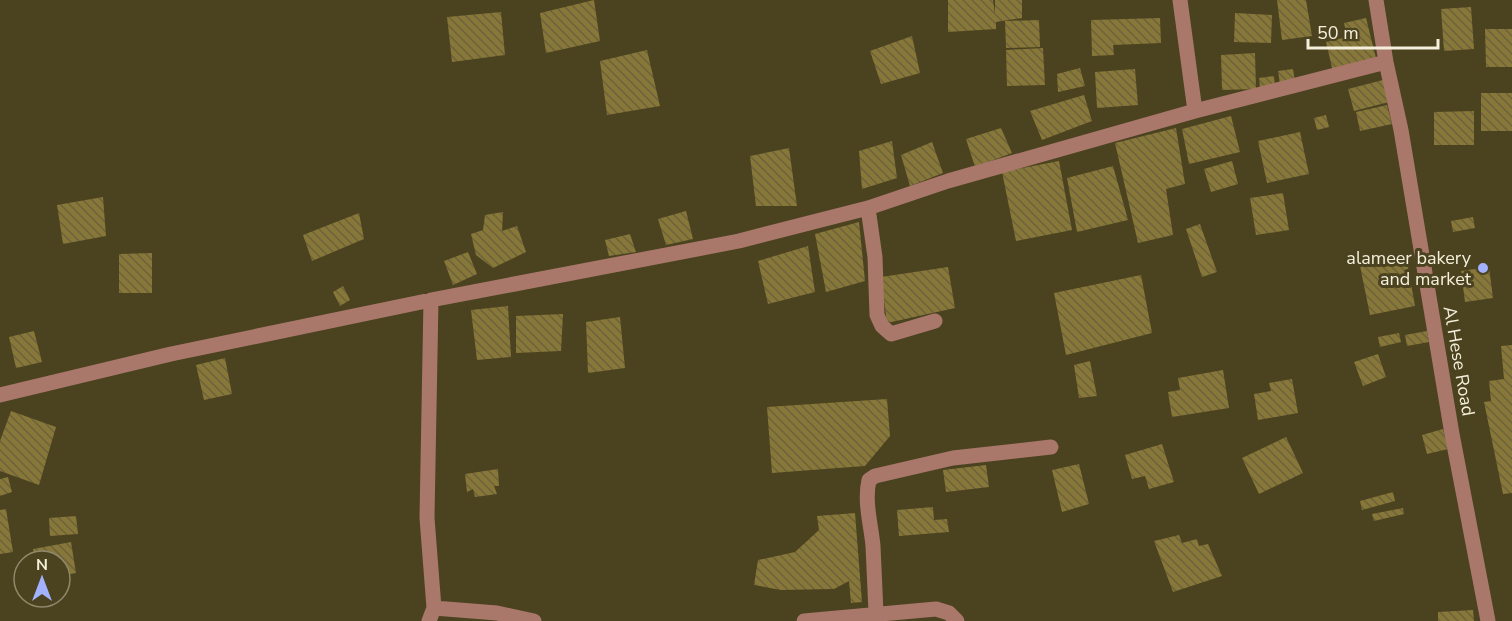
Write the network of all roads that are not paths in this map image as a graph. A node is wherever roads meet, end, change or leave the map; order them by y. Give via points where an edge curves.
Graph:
1 (1180, 0) edge
2 (1376, 0) edge
3 (1386, 62) junction
4 (1195, 111) junction
5 (868, 208) junction
6 (431, 300) junction
7 (935, 321) dead end
8 (0, 394) edge
9 (1051, 447) dead end
10 (876, 613) junction
11 (431, 615) edge
12 (534, 621) edge
13 (804, 621) edge
14 (957, 621) edge
15 (1488, 621) edge

1 - 4 street
2 - 3 street, Al Hese Road
3 - 4 street
3 - 15 street, Al Hese Road
4 - 5 street via 948,181
5 - 6 street via 739,241
5 - 7 street via 877,315 882,326 891,334
6 - 8 street
6 - 11 street via 427,518
9 - 10 street via 953,458 869,480
10 - 13 street
10 - 14 street via 936,609
11 - 12 street via 497,613

